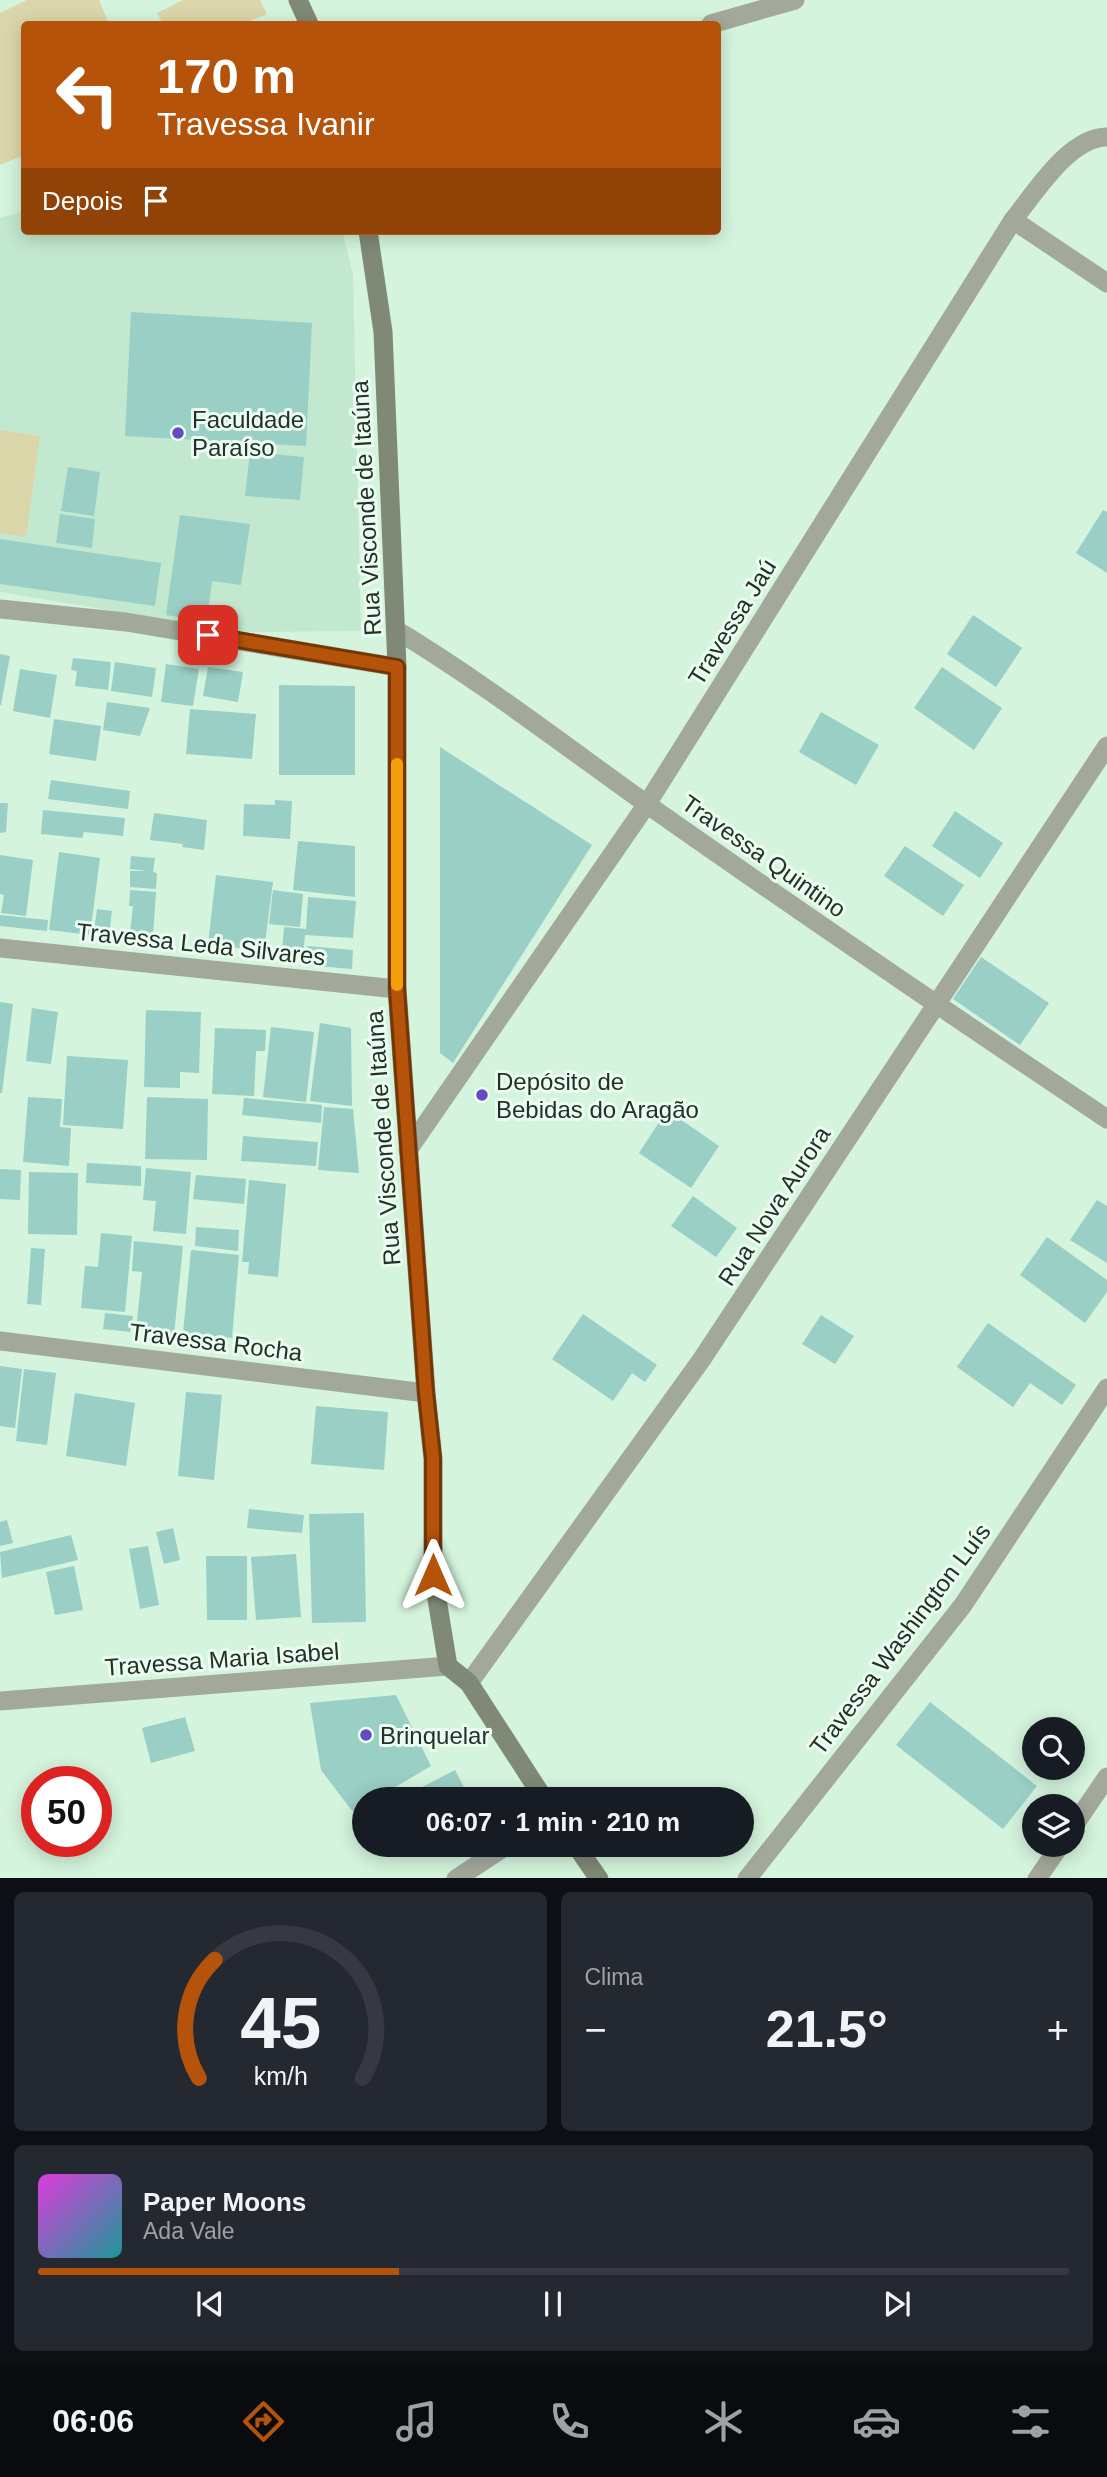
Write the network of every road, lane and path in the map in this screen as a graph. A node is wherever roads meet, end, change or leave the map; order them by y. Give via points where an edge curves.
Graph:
1 (298, 0) edge
2 (794, 0) edge
3 (308, 21) edge
4 (721, 21) edge
5 (1107, 137) edge
6 (1013, 220) junction
7 (369, 235) edge
8 (1107, 283) edge
9 (0, 609) edge
10 (396, 630) junction
11 (397, 667) junction
12 (1107, 746) edge
13 (647, 804) junction
14 (0, 948) edge
15 (397, 989) junction
16 (935, 1004) junction
17 (1107, 1119) edge
18 (408, 1150) junction
19 (0, 1341) edge
20 (1107, 1388) edge
21 (426, 1393) junction
22 (448, 1666) junction
23 (469, 1683) junction
24 (0, 1701) edge
25 (1107, 1777) edge
26 (536, 1787) edge
27 (1085, 1809) edge
28 (489, 1857) edge
29 (584, 1857) edge
30 (1052, 1857) edge
31 (456, 1878) edge
32 (599, 1878) edge
33 (747, 1878) edge
34 (1037, 1878) edge

1 - 3 main road
2 - 4 street
5 - 6 street, Travessa Jaú via 1083,143 1064,158
6 - 8 street
6 - 13 street, Travessa Jaú
7 - 10 main road, Rua Visconde de Itaúna via 383,332
9 - 11 street via 126,622
10 - 11 main road, Rua Visconde de Itaúna
10 - 13 street, Travessa Quintino via 448,661
11 - 15 main road, Rua Visconde de Itaúna
12 - 16 street, Rua Nova Aurora
13 - 16 street, Travessa Quintino
13 - 18 street, Travessa Jaú
14 - 15 street, Travessa Leda Silvares
15 - 18 main road, Rua Visconde de Itaúna
16 - 17 street, Travessa Quintino
16 - 23 street, Rua Nova Aurora via 702,1359
18 - 21 main road, Rua Visconde de Itaúna
19 - 21 street, Travessa Rocha
20 - 33 street, Travessa Washington Luís via 964,1605
21 - 22 main road, Rua Visconde de Itaúna via 433,1458 433,1575
22 - 23 main road
22 - 24 street, Travessa Maria Isabel
23 - 26 main road
25 - 27 street
28 - 31 street
29 - 32 main road
30 - 34 street

